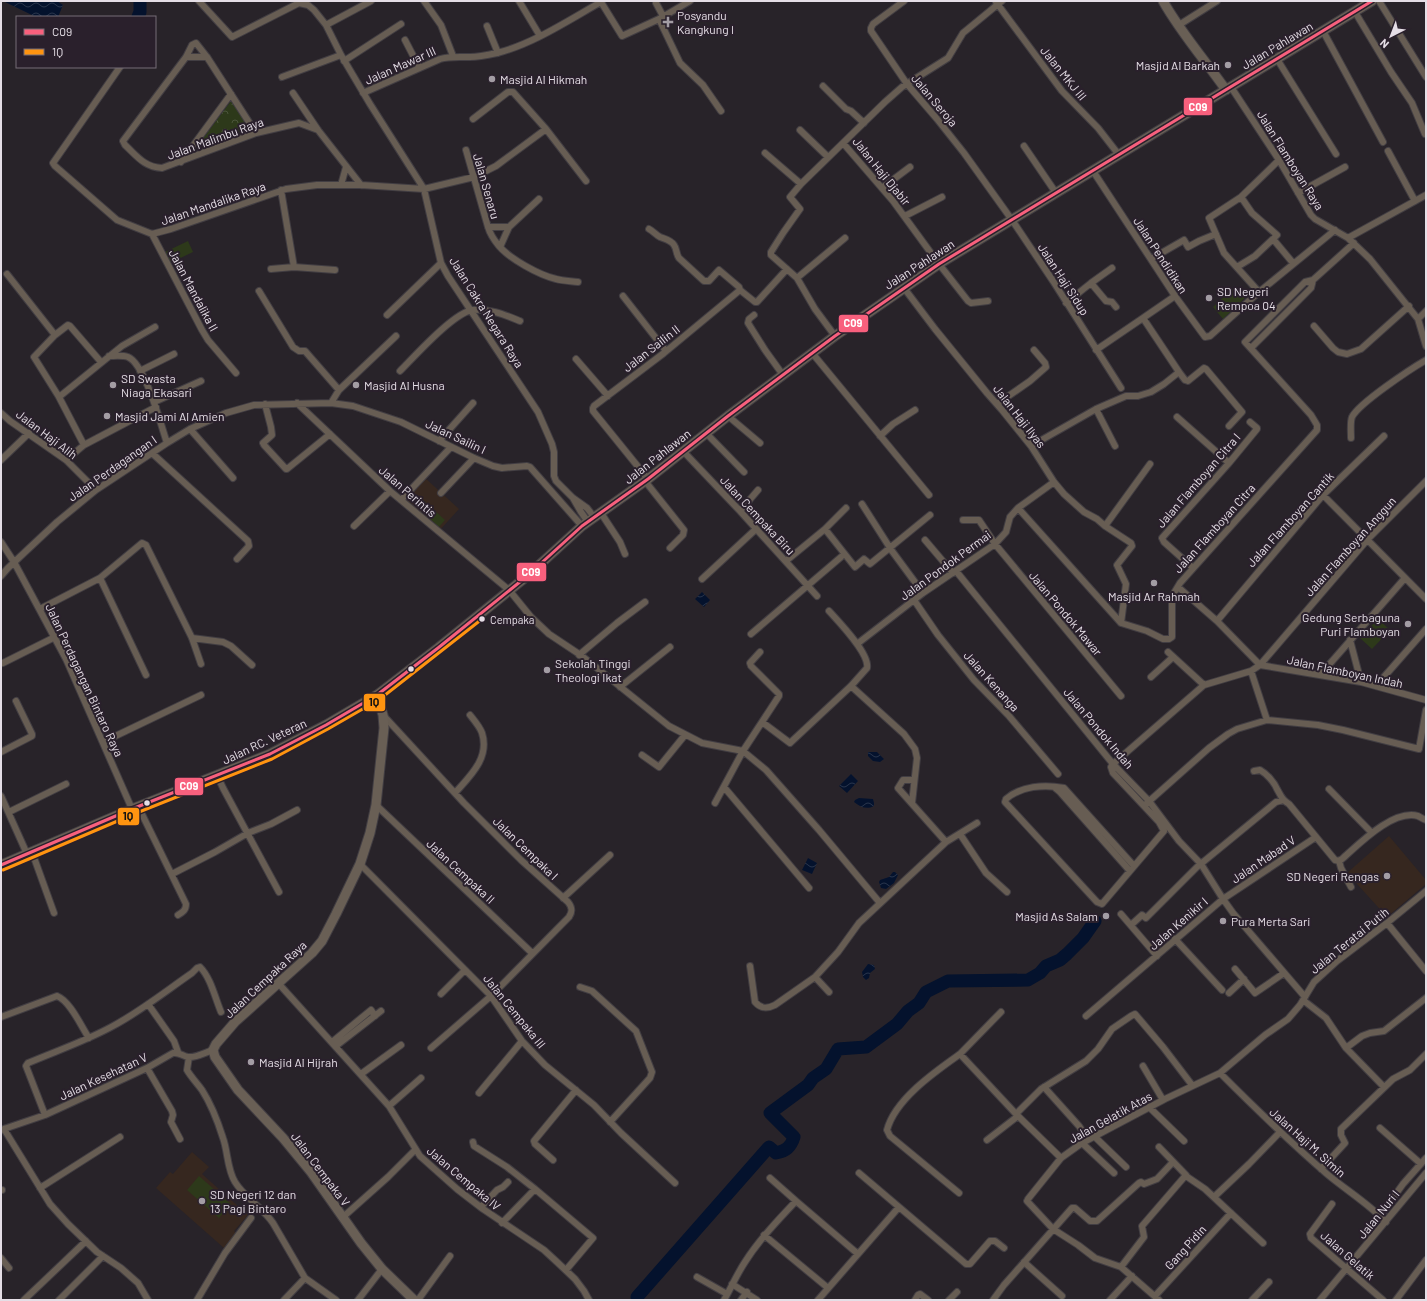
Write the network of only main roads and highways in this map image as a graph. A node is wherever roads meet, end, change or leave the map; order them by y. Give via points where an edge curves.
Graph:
1 (1163, 1) edge
2 (1372, 1) edge
3 (1229, 88) junction
4 (509, 590) joint
5 (376, 695) junction
6 (1, 865) edge
7 (213, 1050) joint
8 (414, 1300) edge

1 - 3 main road
2 - 3 main road, Jalan Pahlawan
3 - 4 main road, Jalan Pahlawan via 939,264 835,336 647,480 591,519
4 - 5 main road, Jalan RC. Veteran
5 - 6 main road, Jalan RC. Veteran via 270,754 135,807
5 - 7 main road, Jalan Cempaka Raya via 383,715 384,728 376,805 360,864 322,941 236,1022
7 - 8 main road, Jalan Cempaka V via 215,1057 238,1090 311,1172 382,1270

